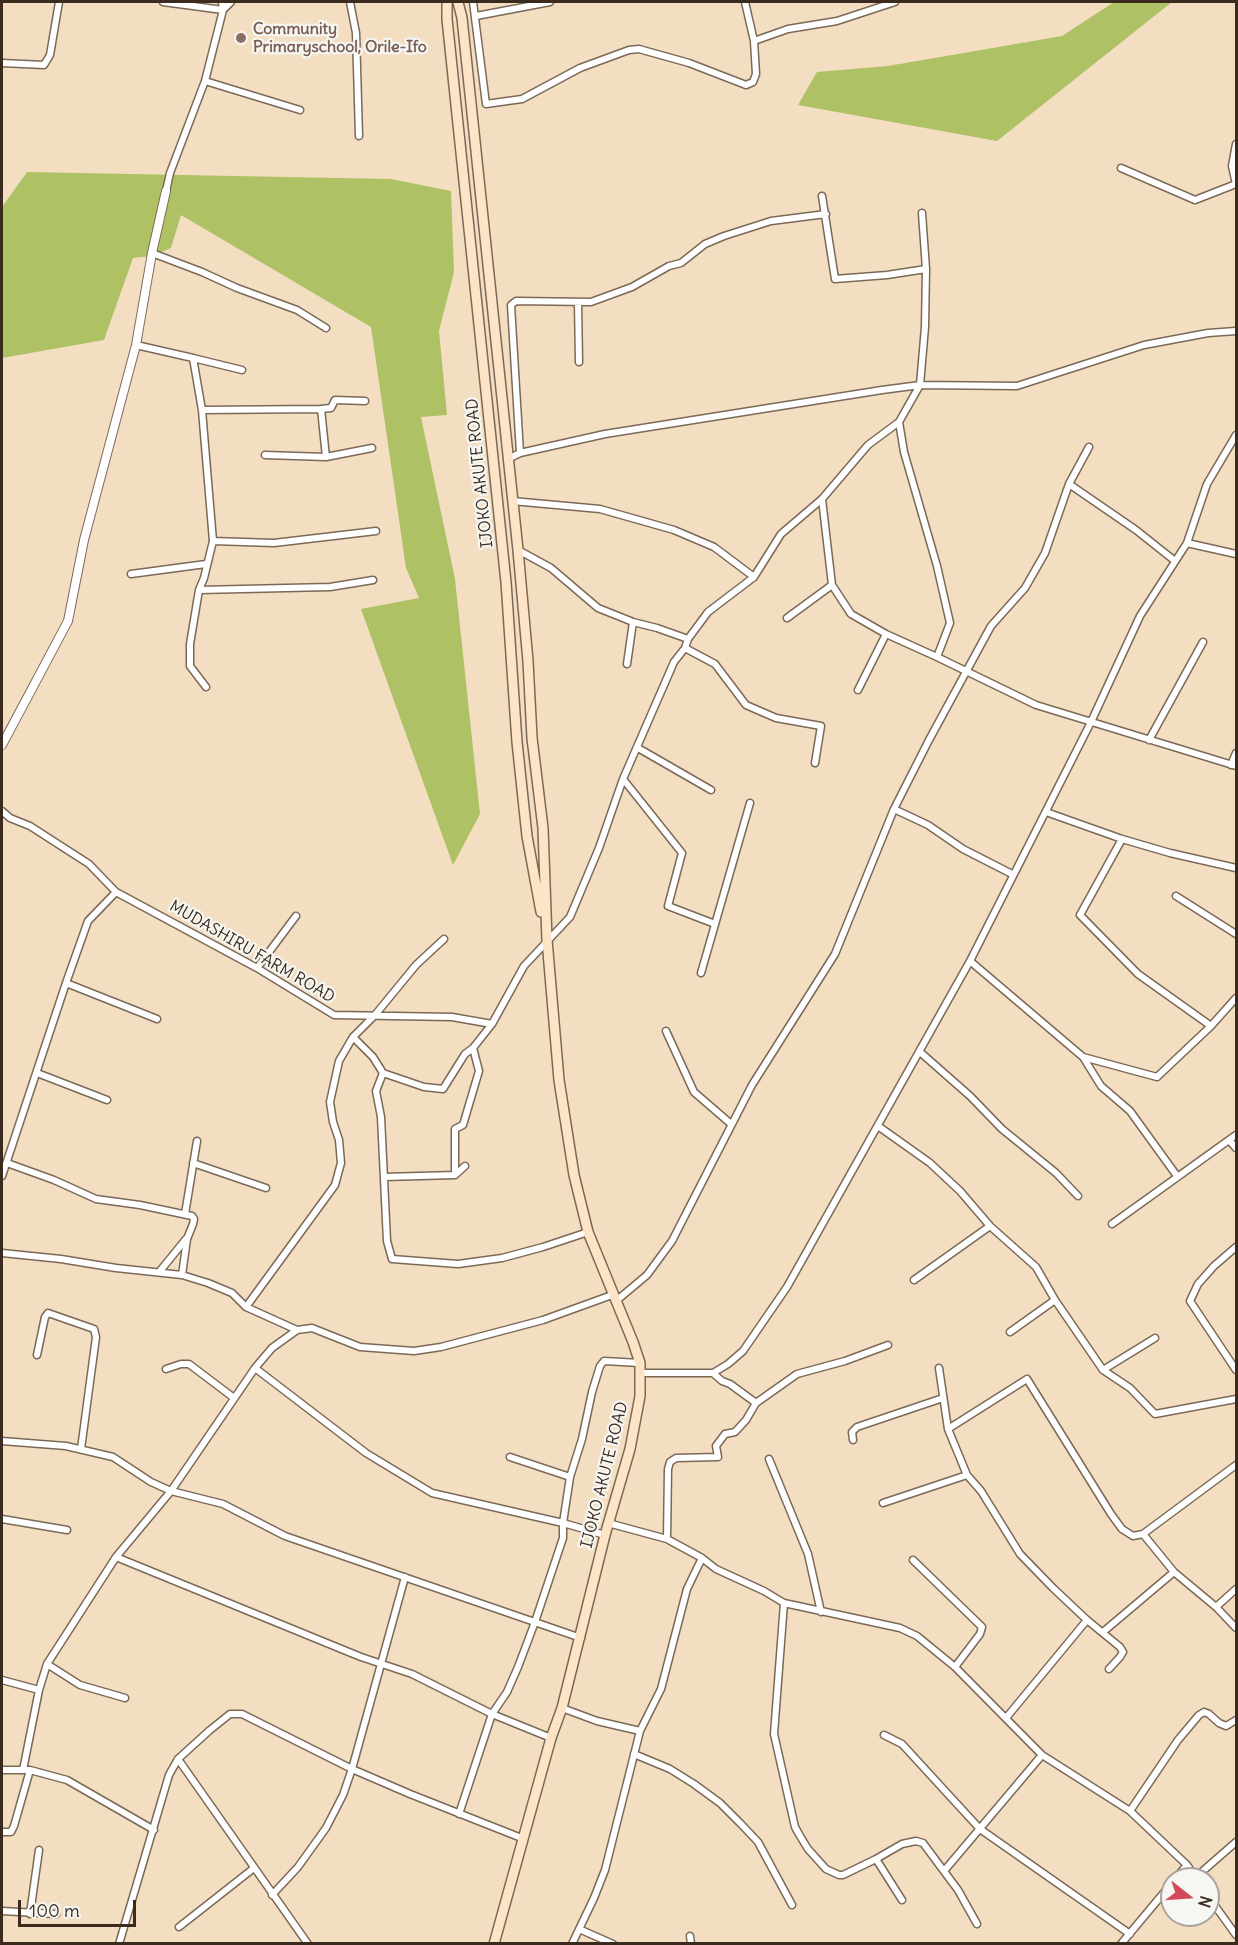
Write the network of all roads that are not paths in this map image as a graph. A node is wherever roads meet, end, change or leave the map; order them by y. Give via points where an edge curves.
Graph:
1 (60, 2) edge
2 (163, 2) edge
3 (222, 2) edge
4 (231, 2) edge
5 (350, 2) edge
6 (447, 2) edge
7 (458, 2) edge
8 (473, 2) edge
9 (550, 2) edge
10 (745, 2) edge
11 (866, 2) edge
12 (895, 2) edge
13 (223, 10) junction
14 (868, 10) junction
15 (476, 16) junction
16 (754, 41) junction
17 (2, 63) edge
18 (205, 81) junction
19 (300, 111) dead end
20 (359, 136) dead end
21 (1236, 144) edge
22 (1121, 168) dead end
23 (166, 190) joint
24 (822, 196) dead end
25 (922, 213) dead end
26 (826, 214) junction
27 (152, 253) junction
28 (926, 269) junction
29 (578, 303) junction
30 (326, 328) dead end
31 (1236, 331) edge
32 (136, 345) junction
33 (192, 358) junction
34 (579, 362) dead end
35 (242, 370) dead end
36 (920, 385) junction
37 (365, 401) dead end
38 (321, 409) junction
39 (202, 410) junction
40 (899, 423) junction
41 (1236, 435) edge
42 (1234, 444) edge
43 (1089, 447) dead end
44 (372, 448) dead end
45 (520, 453) junction
46 (265, 455) dead end
47 (326, 457) junction
48 (508, 459) junction
49 (1069, 484) junction
50 (822, 500) junction
51 (512, 501) junction
52 (376, 531) dead end
53 (213, 541) junction
54 (1187, 543) junction
55 (518, 550) junction
56 (1236, 554) edge
57 (1175, 561) junction
58 (206, 564) junction
59 (131, 573) dead end
60 (754, 577) junction
61 (373, 580) dead end
62 (832, 585) junction
63 (199, 590) junction
64 (787, 618) dead end
65 (633, 622) junction
66 (886, 634) junction
67 (688, 639) junction
68 (1203, 642) dead end
69 (685, 648) junction
70 (938, 657) junction
71 (627, 664) dead end
72 (967, 672) junction
73 (206, 687) dead end
74 (858, 690) dead end
75 (1091, 722) junction
76 (1149, 740) junction
77 (2, 745) edge
78 (638, 748) junction
79 (1236, 753) edge
80 (815, 763) dead end
81 (1234, 765) edge
82 (623, 779) junction
83 (711, 790) dead end
84 (750, 803) dead end
85 (894, 809) junction
86 (2, 811) edge
87 (1046, 812) junction
88 (1122, 839) junction
89 (1236, 868) edge
90 (1012, 874) junction
91 (116, 892) junction
92 (1176, 896) dead end
93 (296, 916) dead end
94 (715, 924) junction
95 (1236, 934) edge
96 (444, 939) dead end
97 (547, 940) junction
98 (970, 961) junction
99 (257, 968) junction
100 (701, 973) dead end
101 (66, 983) junction
102 (1236, 998) edge
103 (375, 1015) junction
104 (158, 1019) dead end
105 (492, 1024) junction
106 (1211, 1026) junction
107 (666, 1031) dead end
108 (353, 1037) junction
109 (472, 1048) junction
110 (920, 1052) junction
111 (1083, 1057) junction
112 (37, 1073) junction
113 (383, 1073) junction
114 (107, 1100) dead end
115 (731, 1124) junction
116 (878, 1126) junction
117 (1236, 1135) edge
118 (1229, 1140) junction
119 (197, 1141) dead end
120 (1236, 1148) edge
121 (7, 1163) junction
122 (193, 1163) junction
123 (465, 1166) dead end
124 (455, 1175) junction
125 (2, 1176) edge
126 (1177, 1176) junction
127 (384, 1177) junction
128 (266, 1188) dead end
129 (1078, 1196) dead end
130 (185, 1214) junction
131 (1112, 1224) dead end
132 (990, 1226) junction
133 (588, 1232) junction
134 (187, 1239) junction
135 (1236, 1247) edge
136 (2, 1253) edge
137 (160, 1271) junction
138 (182, 1275) junction
139 (914, 1280) dead end
140 (614, 1298) junction
141 (1055, 1300) junction
142 (246, 1307) junction
143 (297, 1330) junction
144 (1011, 1332) dead end
145 (1155, 1338) dead end
146 (888, 1345) dead end
147 (37, 1355) dead end
148 (640, 1363) junction
149 (255, 1368) junction
150 (939, 1368) dead end
151 (166, 1369) dead end
152 (1103, 1370) junction
153 (1236, 1370) edge
154 (640, 1373) junction
155 (713, 1373) junction
156 (234, 1398) junction
157 (943, 1398) junction
158 (1236, 1399) edge
159 (756, 1403) junction
160 (948, 1429) junction
161 (853, 1440) dead end
162 (2, 1441) edge
163 (81, 1449) junction
164 (510, 1457) dead end
165 (769, 1459) dead end
166 (1236, 1466) edge
167 (967, 1474) junction
168 (570, 1477) junction
169 (171, 1491) junction
170 (883, 1503) dead end
171 (2, 1519) edge
172 (562, 1523) junction
173 (608, 1523) junction
174 (67, 1530) dead end
175 (1143, 1534) junction
176 (605, 1535) junction
177 (667, 1539) junction
178 (116, 1557) junction
179 (702, 1558) junction
180 (913, 1560) dead end
181 (1174, 1572) junction
182 (405, 1576) junction
183 (1236, 1589) edge
184 (784, 1603) junction
185 (1216, 1607) junction
186 (821, 1612) junction
187 (1088, 1620) junction
188 (535, 1622) junction
189 (1236, 1628) edge
190 (1103, 1632) junction
191 (581, 1638) junction
192 (47, 1664) junction
193 (381, 1664) junction
194 (955, 1667) junction
195 (1109, 1669) dead end
196 (2, 1680) edge
197 (39, 1690) junction
198 (125, 1698) dead end
199 (562, 1708) junction
200 (492, 1714) junction
201 (1006, 1718) junction
202 (1236, 1720) edge
203 (640, 1731) junction
204 (884, 1735) dead end
205 (551, 1738) junction
206 (634, 1754) junction
207 (1042, 1755) junction
208 (178, 1759) junction
209 (352, 1769) junction
210 (2, 1770) edge
211 (23, 1770) junction
212 (30, 1770) junction
213 (1130, 1811) junction
214 (459, 1814) junction
215 (980, 1829) junction
216 (154, 1830) junction
217 (2, 1832) edge
218 (524, 1839) junction
219 (1236, 1842) edge
220 (39, 1850) dead end
221 (876, 1859) junction
222 (1187, 1865) edge
223 (1208, 1867) edge
224 (254, 1868) junction
225 (944, 1871) junction
226 (272, 1895) junction
227 (1160, 1898) edge
228 (902, 1900) dead end
229 (792, 1905) dead end
230 (2, 1911) edge
231 (1220, 1913) edge
232 (30, 1914) junction
233 (56, 1914) dead end
234 (977, 1924) dead end
235 (179, 1927) dead end
236 (579, 1929) junction
237 (1130, 1934) junction
238 (1236, 1935) edge
239 (690, 1936) dead end
240 (119, 1944) edge
241 (308, 1944) edge
242 (494, 1944) edge
243 (572, 1944) edge
244 (613, 1944) edge
245 (692, 1944) edge
246 (1121, 1944) edge

1 - 17 street via 51,55 44,65
2 - 13 street
3 - 13 street
4 - 13 street
5 - 20 street via 356,33
6 - 97 main road, IJOKO AKUTE ROAD via 506,582 527,837
7 - 48 main road, IJOKO AKUTE ROAD
8 - 15 street
9 - 15 street
10 - 16 street
11 - 14 street
12 - 14 street
13 - 18 street
14 - 16 street
15 - 16 street via 486,104 522,99 580,68 639,49 746,85 753,82 756,74
18 - 19 street
18 - 23 street
21 - 22 street via 1232,166 1236,184 1195,200
23 - 27 street
24 - 26 street
25 - 28 street
26 - 28 street via 835,279
26 - 29 street via 771,221 724,236 632,287
27 - 30 street via 297,310
27 - 32 street
28 - 36 street
29 - 34 street
29 - 45 street via 516,301 511,305
31 - 36 street via 1144,345 1017,386
32 - 33 street
32 - 77 street via 84,540 69,621
33 - 35 street
33 - 39 street
36 - 40 street
36 - 45 street via 605,434
37 - 38 street via 335,400 331,408
38 - 39 street
38 - 47 street
39 - 53 street
40 - 50 street via 868,445
40 - 70 street via 950,623
41 - 42 street
42 - 54 street via 1207,484
43 - 49 street
44 - 47 street
45 - 48 street
46 - 47 street
48 - 51 main road, IJOKO AKUTE ROAD
49 - 57 street
49 - 72 street via 1046,553 1025,588 991,626
50 - 60 street via 781,534
50 - 62 street
51 - 55 main road, IJOKO AKUTE ROAD
51 - 60 street via 600,509 674,530 714,547
52 - 53 street via 274,543
53 - 58 street
54 - 56 street
54 - 57 street
55 - 65 street via 551,568 598,608
55 - 97 main road, IJOKO AKUTE ROAD via 543,828
57 - 75 street via 1140,616
58 - 59 street
58 - 63 street
60 - 67 street via 708,612
61 - 63 street via 330,587
62 - 64 street
62 - 66 street via 851,614
63 - 73 street via 190,666
65 - 67 street
65 - 71 street
66 - 70 street
66 - 74 street
67 - 69 street
68 - 76 street
69 - 78 street via 674,662
69 - 80 street via 715,664 746,705 776,718 821,726
70 - 72 street
72 - 75 street via 1036,705
72 - 85 street
75 - 76 street
75 - 87 street
76 - 81 street
78 - 82 street
78 - 83 street
79 - 81 street
82 - 94 street via 682,853 668,906
82 - 97 street via 570,916
84 - 94 street
85 - 90 street
85 - 115 street via 835,954
86 - 91 street, MUDASHIRU FARM ROAD via 89,864
87 - 88 street
87 - 90 street
88 - 89 street
88 - 106 street via 1080,915 1138,974
90 - 98 street
91 - 99 street, MUDASHIRU FARM ROAD
91 - 101 street via 88,921
92 - 95 street
93 - 99 street
94 - 100 street
96 - 103 street via 416,965
97 - 105 street via 524,966
97 - 133 main road, IJOKO AKUTE ROAD via 559,1080 574,1175
98 - 110 street
98 - 111 street
99 - 103 street, MUDASHIRU FARM ROAD via 334,1015
101 - 104 street
101 - 112 street
102 - 106 street
103 - 105 street, MUDASHIRU FARM ROAD via 452,1017
103 - 108 street
105 - 109 street
106 - 111 street via 1157,1077
107 - 115 street via 694,1092
108 - 113 street
108 - 142 street via 339,1061 330,1102 341,1163 335,1185
109 - 113 street via 443,1089
109 - 124 street via 479,1071 462,1125 455,1129
110 - 116 street
110 - 129 street
111 - 126 street via 1101,1086 1130,1111
112 - 114 street
112 - 121 street
113 - 127 street via 376,1091
115 - 140 street via 672,1240 648,1275
116 - 132 street via 930,1163
116 - 155 street via 782,1294 743,1351
117 - 118 street
118 - 120 street
118 - 126 street
119 - 122 street
121 - 125 street
121 - 130 street via 96,1199
122 - 128 street
122 - 130 street
123 - 124 street
124 - 127 street
126 - 131 street
127 - 133 street via 387,1241 392,1259 458,1264 502,1258
130 - 134 street via 194,1219
132 - 139 street
132 - 141 street via 1035,1267
133 - 140 main road, IJOKO AKUTE ROAD
134 - 137 street
134 - 138 street
135 - 153 street via 1198,1284 1190,1301
136 - 137 street
137 - 138 street
138 - 142 street via 232,1293
140 - 143 street via 543,1320 414,1351 360,1347 312,1328
140 - 148 main road, IJOKO AKUTE ROAD
141 - 144 street
141 - 152 street
142 - 143 street
143 - 149 street via 272,1348
145 - 152 street
146 - 159 street via 797,1374
147 - 163 street via 48,1313 94,1329
148 - 154 main road, IJOKO AKUTE ROAD
148 - 168 street via 604,1361 600,1366
149 - 156 street
149 - 172 street via 366,1454 432,1493
150 - 157 street
151 - 156 street via 189,1364
152 - 158 street via 1130,1388 1155,1414
154 - 155 street
154 - 173 main road, IJOKO AKUTE ROAD via 640,1396 630,1449
155 - 159 street
156 - 169 street
157 - 160 street
157 - 161 street via 857,1427 852,1432
159 - 177 street via 735,1432 724,1434 716,1446 718,1457 675,1458 670,1462
160 - 167 street
160 - 175 street via 1027,1379 1122,1529 1133,1536
162 - 163 street
163 - 169 street via 113,1457
164 - 168 street
165 - 186 street via 808,1554
166 - 175 street
167 - 170 street
167 - 187 street via 1020,1554
168 - 172 street
169 - 178 street
169 - 182 street via 223,1504 285,1536
171 - 174 street
172 - 176 street
172 - 188 street via 563,1538
173 - 176 main road, IJOKO AKUTE ROAD
173 - 177 street
175 - 181 street
176 - 191 main road, IJOKO AKUTE ROAD
177 - 179 street
178 - 192 street
178 - 193 street
179 - 184 street
179 - 203 street via 687,1589 661,1689
180 - 194 street via 982,1628
181 - 185 street
181 - 190 street
182 - 188 street
182 - 193 street
183 - 185 street
184 - 186 street
184 - 221 street via 774,1734 795,1827 808,1849 832,1873 843,1875
185 - 189 street
186 - 194 street via 909,1632
187 - 190 street
187 - 201 street
188 - 191 street
188 - 200 street via 507,1692
190 - 195 street via 1123,1652
191 - 199 main road, IJOKO AKUTE ROAD
192 - 197 street
192 - 198 street via 80,1685
193 - 200 street via 412,1674
193 - 209 street
194 - 201 street
196 - 197 street
197 - 211 street
199 - 203 street
199 - 205 main road, IJOKO AKUTE ROAD
200 - 205 street
200 - 214 street
201 - 207 street
202 - 213 street via 1226,1726 1209,1714 1199,1715
203 - 206 street
204 - 215 street via 902,1744
205 - 218 main road, IJOKO AKUTE ROAD
206 - 229 street via 670,1769 734,1816 758,1842
206 - 236 street via 605,1870
207 - 213 street
207 - 215 street
208 - 209 street via 230,1714 242,1713
208 - 216 street
208 - 224 street
209 - 214 street
209 - 226 street via 326,1828
210 - 211 street
211 - 212 street
212 - 216 street via 67,1780
212 - 217 street via 14,1826 11,1832
213 - 222 street
214 - 218 street
215 - 225 street
215 - 237 street
216 - 240 street
218 - 242 main road, IJOKO AKUTE ROAD
219 - 223 street
220 - 232 street
221 - 225 street via 902,1844 916,1841 923,1843
221 - 228 street
224 - 226 street
224 - 235 street
225 - 234 street
226 - 241 street
227 - 237 street
230 - 232 street
231 - 238 street
232 - 233 street
236 - 243 street
236 - 244 street
237 - 246 street
239 - 245 street

